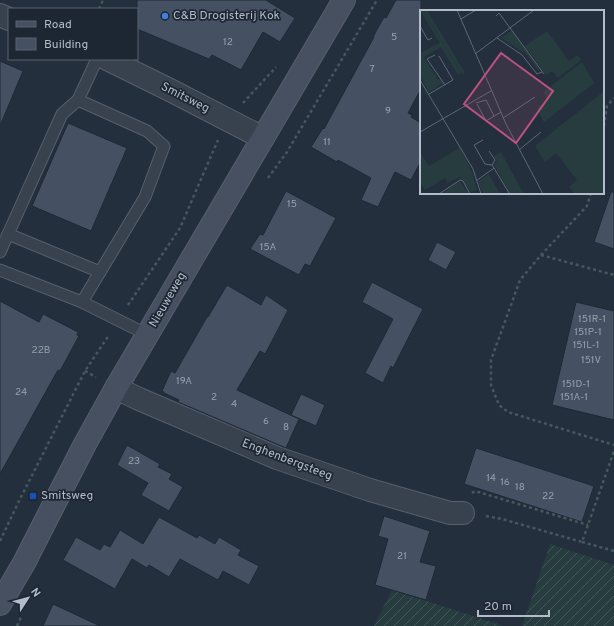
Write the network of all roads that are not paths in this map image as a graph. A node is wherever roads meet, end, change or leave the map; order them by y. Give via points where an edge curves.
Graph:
1 (344, 0) edge
2 (97, 60) edge
3 (109, 60) edge
4 (78, 100) junction
5 (264, 138) junction
6 (8, 234) junction
7 (0, 252) edge
8 (0, 270) edge
9 (100, 272) junction
10 (82, 302) junction
11 (148, 334) junction
12 (116, 388) junction
13 (457, 513) road end
14 (0, 604) edge

1 - 5 street, Nieuweweg
2 - 4 lane
3 - 5 street, Smitsweg
4 - 6 lane via 62,114
4 - 9 lane via 147,131 164,146 145,197
5 - 11 street, Nieuweweg
6 - 7 lane
6 - 9 lane
8 - 10 lane
9 - 10 lane
10 - 11 lane
11 - 12 street, Nieuweweg
12 - 13 street, Enghenbergsteeg via 277,458 370,490
12 - 14 street, Nieuweweg

